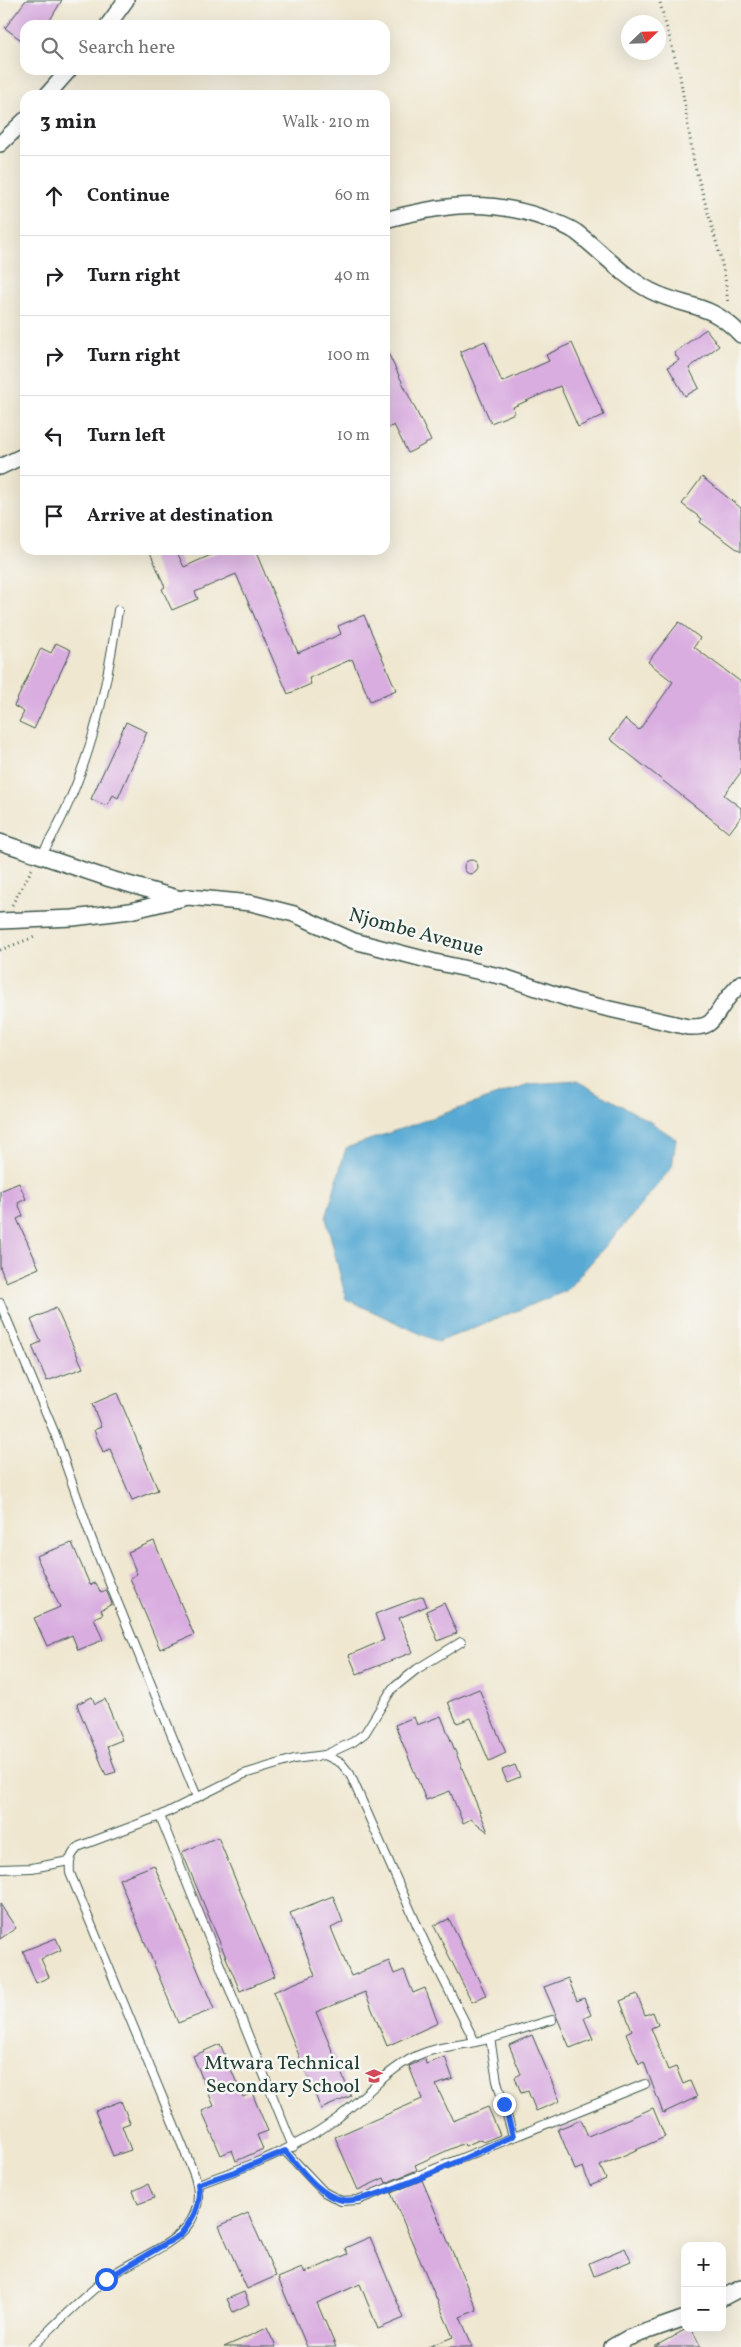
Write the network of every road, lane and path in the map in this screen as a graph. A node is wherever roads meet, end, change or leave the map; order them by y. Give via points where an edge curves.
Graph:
1 (126, 0) edge
2 (660, 3) dead end
3 (112, 20) edge
4 (65, 75) edge
5 (52, 90) edge
6 (20, 125) edge
7 (0, 144) edge
8 (390, 219) edge
9 (729, 322) junction
10 (741, 335) edge
11 (20, 457) edge
12 (0, 467) edge
13 (118, 610) dead end
14 (0, 842) edge
15 (41, 856) junction
16 (178, 898) junction
17 (3, 916) edge
18 (52, 918) junction
19 (0, 950) edge
20 (741, 983) edge
21 (0, 1303) edge
22 (461, 1642) dead end
23 (325, 1754) junction
24 (196, 1797) junction
25 (160, 1816) junction
26 (69, 1861) junction
27 (0, 1869) edge
28 (552, 2020) dead end
29 (490, 2038) junction
30 (475, 2042) junction
31 (645, 2084) dead end
32 (513, 2136) junction
33 (293, 2147) junction
34 (285, 2151) junction
35 (198, 2184) junction
36 (741, 2288) edge
37 (726, 2296) edge
38 (681, 2319) edge
39 (32, 2347) edge
40 (612, 2347) edge

1 - 3 street
2 - 9 path via 686,100 694,163 725,277
4 - 5 street
6 - 7 street
8 - 9 street via 462,204 525,211 574,231 649,290 704,307
9 - 10 street
11 - 12 street
13 - 15 lane via 104,694 84,765 69,805
14 - 15 street
15 - 16 street
15 - 17 path via 18,897
16 - 18 street, Njombe Avenue via 130,911
16 - 20 street, Njombe Avenue via 228,900 278,909 354,941 504,977 575,1001 688,1026 701,1027 712,1021
17 - 18 street, Njombe Avenue
18 - 19 path via 46,930 35,937
21 - 24 lane via 55,1434 92,1540
22 - 23 lane via 392,1689 365,1733
23 - 24 lane via 294,1759 244,1774
23 - 30 lane via 341,1763 350,1774 425,1943
24 - 25 lane
25 - 26 lane via 80,1846
25 - 33 lane
26 - 27 lane via 32,1868
26 - 35 lane via 70,1872
28 - 29 lane
29 - 30 lane
29 - 32 lane via 497,2081
30 - 33 lane via 443,2046 415,2056 361,2100
31 - 32 lane
32 - 34 lane via 438,2170 358,2200 341,2200 324,2192
33 - 34 lane
34 - 35 lane
35 - 39 lane via 198,2206 180,2235 106,2279
36 - 37 street
38 - 40 street

